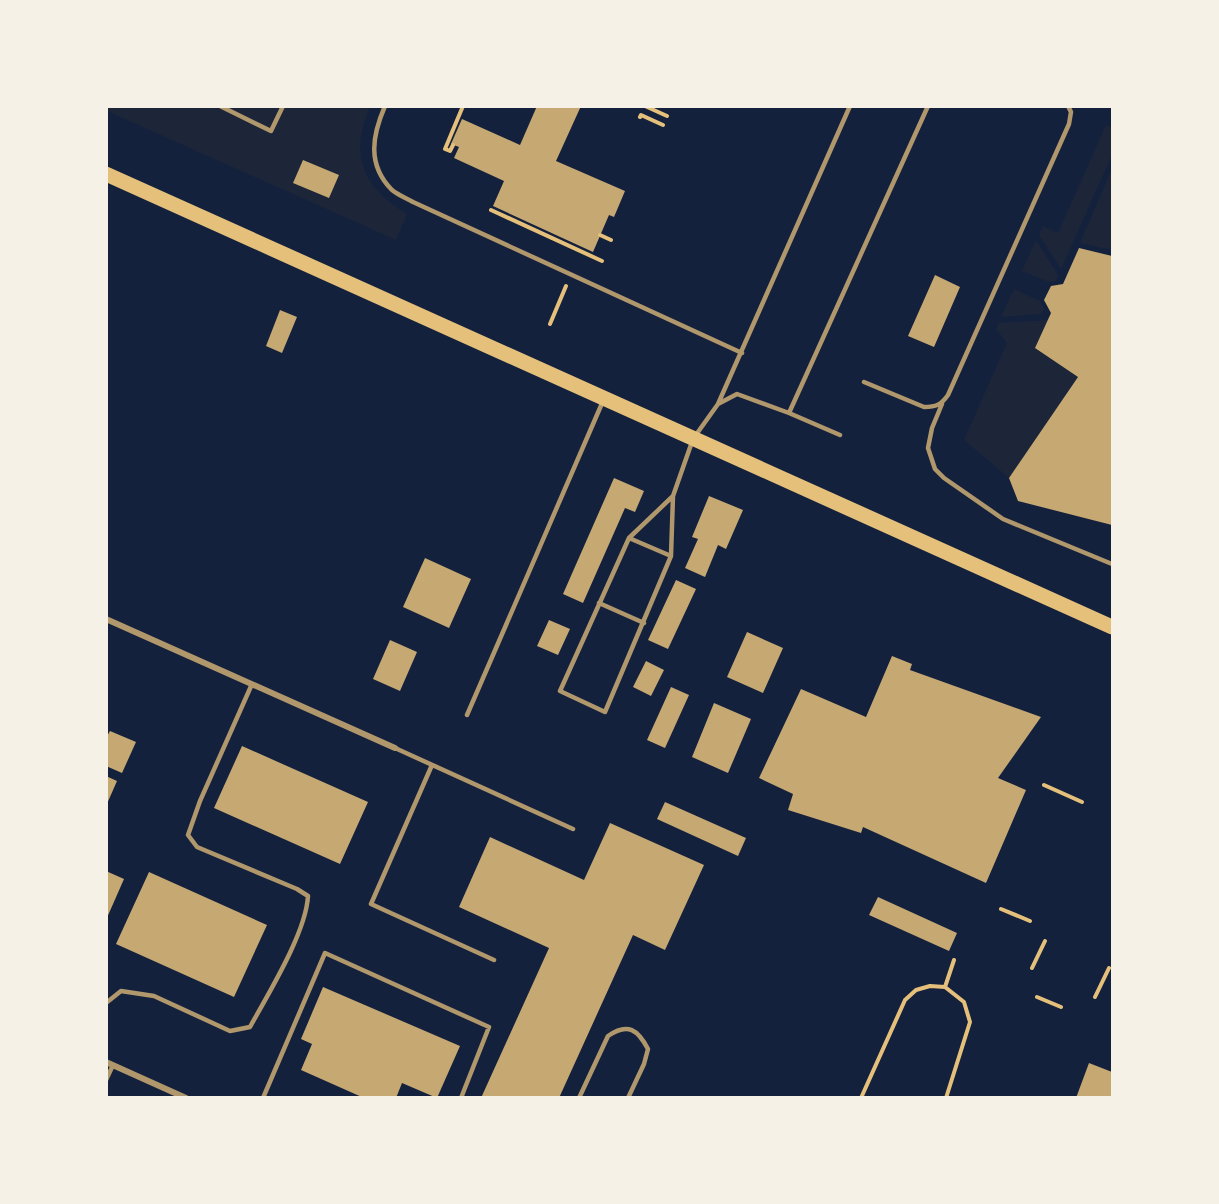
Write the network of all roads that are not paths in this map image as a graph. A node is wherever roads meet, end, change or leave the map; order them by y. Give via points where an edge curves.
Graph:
1 (220, 106) edge
2 (282, 106) edge
3 (385, 106) edge
4 (850, 106) edge
5 (928, 106) edge
6 (1068, 106) edge
7 (106, 174) edge
8 (742, 352) junction
9 (864, 382) dead end
10 (605, 399) junction
11 (718, 404) junction
12 (942, 404) junction
13 (789, 413) junction
14 (840, 435) dead end
15 (693, 438) junction
16 (673, 496) junction
17 (629, 538) junction
18 (671, 556) junction
19 (1113, 564) edge
20 (599, 603) junction
21 (106, 619) edge
22 (644, 622) junction
23 (1113, 627) edge
24 (252, 684) junction
25 (466, 715) dead end
26 (395, 748) joint
27 (432, 765) junction
28 (573, 829) dead end
29 (494, 960) dead end
30 (106, 1004) edge
31 (110, 1063) edge
32 (106, 1080) edge
33 (186, 1098) edge
34 (263, 1098) edge
35 (461, 1098) edge
36 (579, 1098) edge
37 (628, 1098) edge

1 - 2 lane via 271,132
3 - 8 lane via 374,136 374,156 380,174 393,190
4 - 8 lane
5 - 13 lane
6 - 12 lane via 1069,124
7 - 10 main road
8 - 11 lane
9 - 12 lane via 924,407
10 - 15 main road
10 - 25 lane
11 - 13 lane via 738,394
11 - 15 lane
12 - 19 lane via 928,448 935,469 944,478 1003,519
13 - 14 lane
15 - 16 lane
15 - 23 main road
16 - 17 lane
16 - 18 lane
17 - 18 lane
17 - 20 lane
18 - 22 lane
20 - 22 lane
20 - 22 lane via 560,692 596,708 605,711
21 - 24 street
24 - 26 street
24 - 30 lane via 188,835 196,847 308,896 307,912 280,972 250,1027 230,1031 154,996 121,991
26 - 27 lane
27 - 28 lane
27 - 29 lane via 371,904
31 - 32 lane
31 - 33 street
34 - 35 lane via 325,953 489,1027
36 - 37 lane via 608,1036 625,1028 643,1039 648,1049

